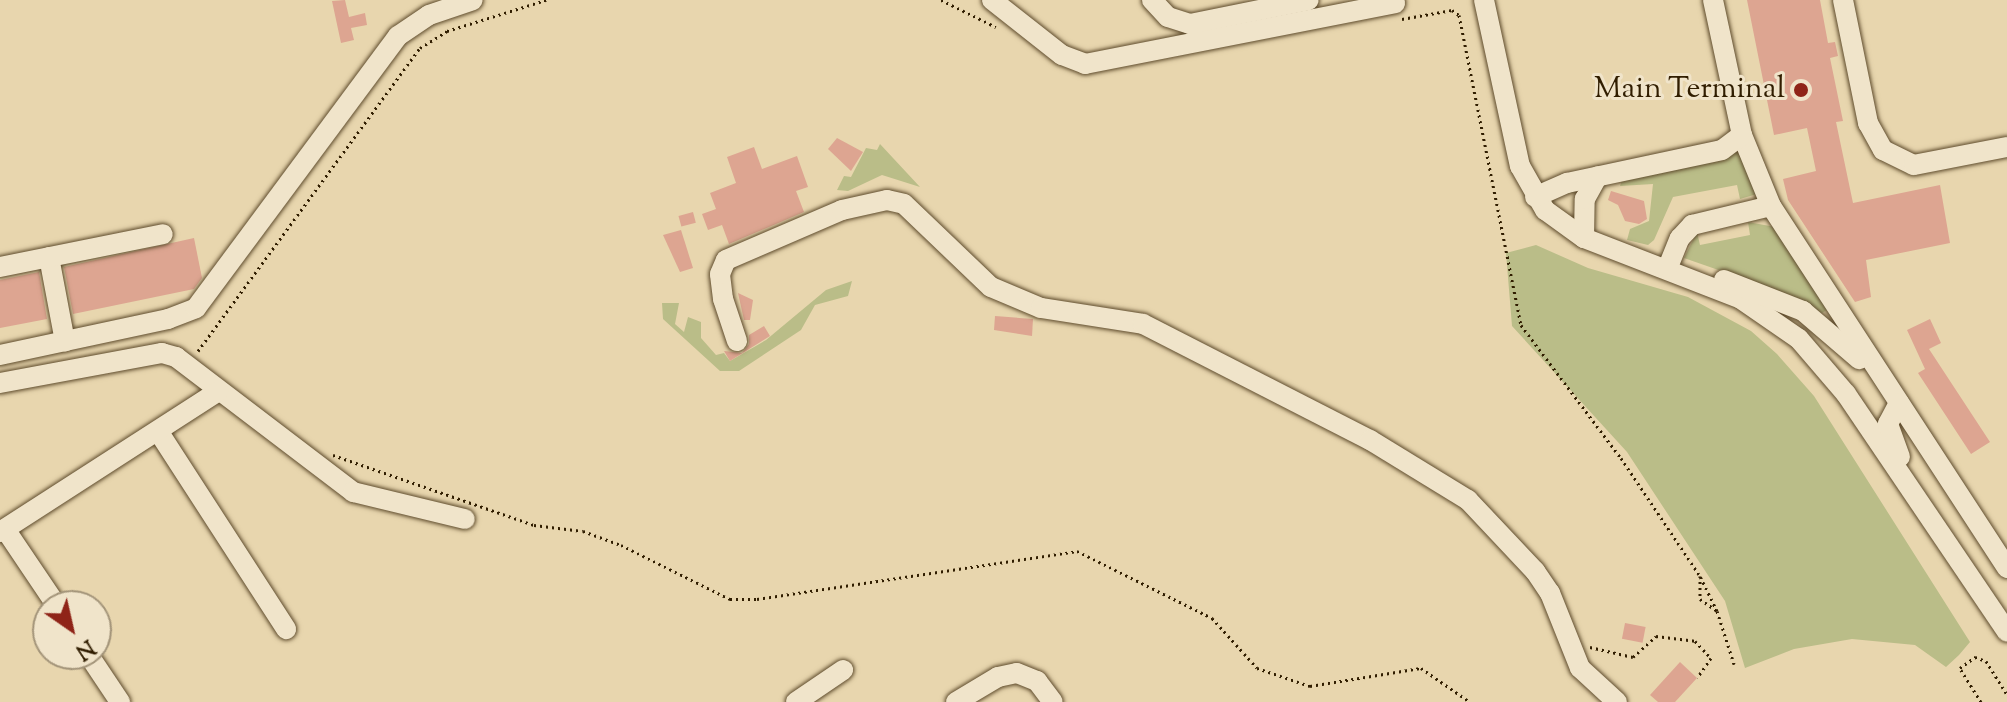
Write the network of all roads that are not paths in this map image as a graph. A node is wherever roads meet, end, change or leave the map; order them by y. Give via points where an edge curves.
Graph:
1 (473, 0) edge
2 (992, 0) edge
3 (1152, 0) edge
4 (1309, 0) edge
5 (1484, 0) edge
6 (1713, 0) edge
7 (1843, 0) edge
8 (1398, 11) road end
9 (1742, 135) junction
10 (2007, 147) edge
11 (1598, 176) junction
12 (1535, 197) junction
13 (1771, 206) junction
14 (163, 234) dead end
15 (1584, 238) junction
16 (49, 257) junction
17 (0, 267) edge
18 (1668, 267) junction
19 (737, 341) dead end
20 (65, 342) junction
21 (0, 355) edge
22 (0, 383) edge
23 (219, 391) junction
24 (1899, 403) junction
25 (158, 431) junction
26 (1927, 510) junction
27 (465, 519) dead end
28 (3, 530) edge
29 (2007, 568) edge
30 (46, 590) edge
31 (286, 629) dead end
32 (2007, 632) edge
33 (99, 670) edge
34 (843, 670) dead end
35 (120, 702) edge
36 (796, 702) edge
37 (956, 702) edge
38 (1053, 702) edge
39 (1617, 702) edge

1 - 20 street via 429,15 398,36 196,308
2 - 8 street via 1062,55 1085,64
3 - 4 street via 1168,17 1190,24
5 - 12 street via 1517,156
6 - 9 street
7 - 10 street via 1868,123 1883,150 1914,165
9 - 11 street via 1722,150
9 - 13 street
11 - 12 street
11 - 15 street via 1585,199
12 - 15 street via 1556,221
13 - 18 street via 1692,225
13 - 24 street
14 - 16 street
15 - 18 street
16 - 17 street
16 - 20 street
18 - 24 street via 1765,293 1803,311 1841,340
18 - 26 street via 1756,308 1799,339 1835,379
19 - 39 street via 723,299 720,274 726,260 842,210 887,200 904,204 991,287 1041,308 1143,324 1370,440 1468,500 1535,571 1550,593 1580,668
20 - 21 street
22 - 23 street via 148,352 176,357
23 - 25 street
23 - 27 street via 353,492
24 - 26 street via 1889,416 1888,432
24 - 29 street
25 - 28 street
25 - 31 street
26 - 32 street
28 - 30 street
33 - 35 street
34 - 36 street
37 - 38 street via 998,677 1017,673 1037,681

